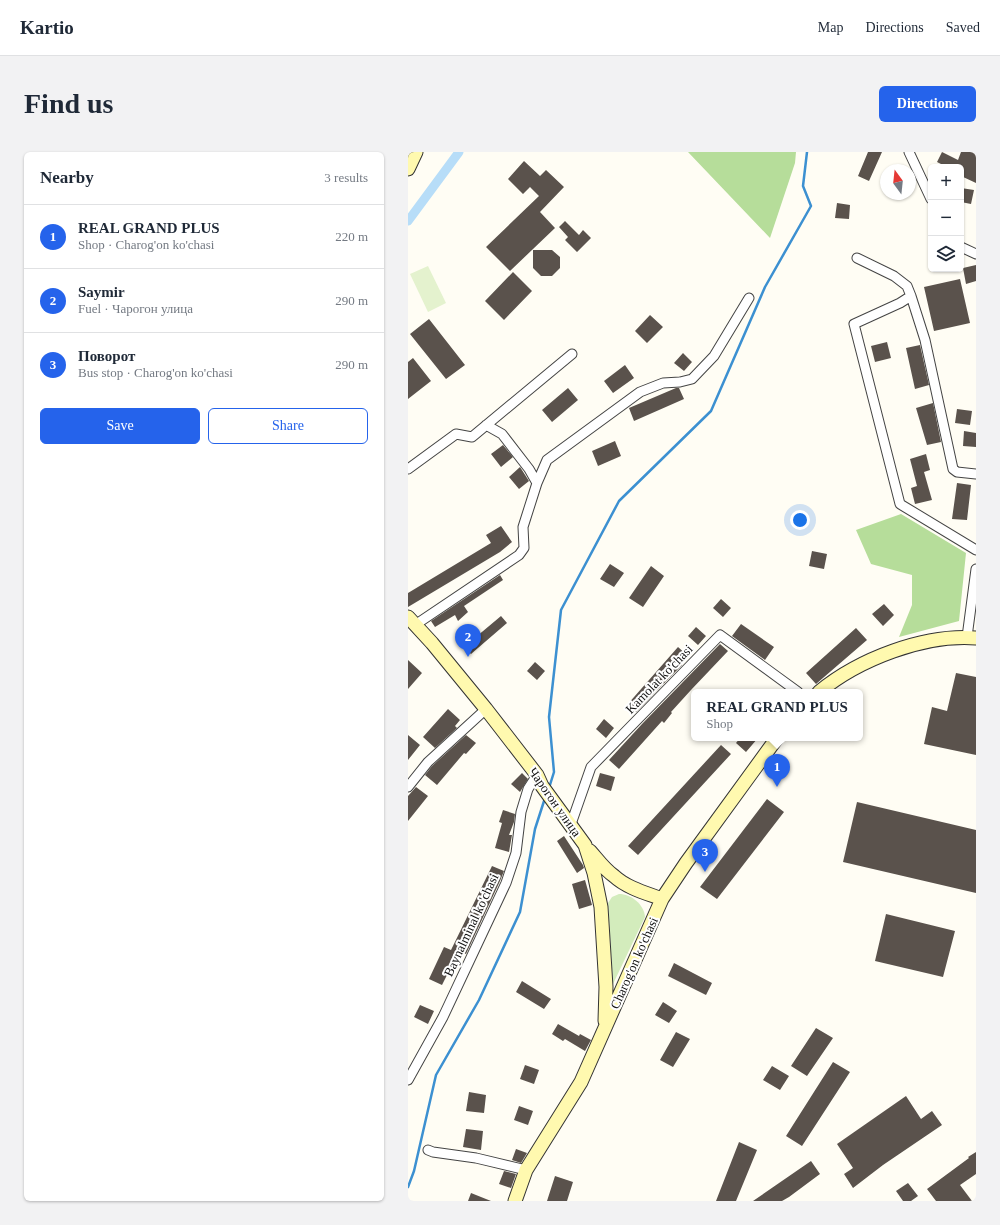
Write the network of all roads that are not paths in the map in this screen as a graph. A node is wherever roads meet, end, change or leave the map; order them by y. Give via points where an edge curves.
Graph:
1 (416, 152) edge
2 (909, 152) edge
3 (408, 168) edge
4 (928, 193) edge
5 (964, 248) edge
6 (976, 254) edge
7 (857, 258) dead end
8 (911, 296) junction
9 (750, 298) dead end
10 (572, 354) dead end
11 (486, 426) junction
12 (408, 469) edge
13 (976, 474) edge
14 (537, 483) junction
15 (976, 550) edge
16 (976, 570) edge
17 (412, 621) edge
18 (972, 638) edge
19 (794, 689) edge
20 (823, 689) edge
21 (486, 709) junction
22 (775, 741) edge
23 (540, 781) junction
24 (408, 787) edge
25 (571, 824) junction
26 (585, 845) junction
27 (662, 899) junction
28 (605, 1027) junction
29 (408, 1080) edge
30 (428, 1150) dead end
31 (526, 1170) junction
32 (515, 1201) edge

1 - 3 main road
2 - 4 street
5 - 6 street
7 - 8 street via 894,276 907,286
8 - 13 street via 925,340 953,469 957,472
8 - 15 street via 854,324 858,345 900,504
9 - 14 street via 714,356 692,378 663,383 640,392 547,460
10 - 11 street
11 - 12 street via 472,437 456,434
11 - 14 street via 502,434 529,468
14 - 17 street via 523,527 524,548 519,555
16 - 18 street
17 - 21 main road, Чарогон улица
18 - 20 main road via 922,643 879,657
19 - 25 street, Kamolat ko'chasi via 720,635 591,767
21 - 23 main road, Чарогон улица
21 - 24 street via 428,762
22 - 27 main road, Charog'on ko'chasi
23 - 25 main road, Чарогон улица
23 - 29 street, Baynalminal ko'chasi via 528,789 520,812 516,853 506,883 443,1017
25 - 26 main road, Чарогон улица
26 - 27 main road via 614,877 626,885
26 - 28 main road, Чарогон улица via 601,907 606,987
27 - 28 main road, Charog'on ko'chasi
28 - 31 main road, Charog'on ko'chasi via 582,1082
30 - 31 street
31 - 32 main road, Charog'on ko'chasi

